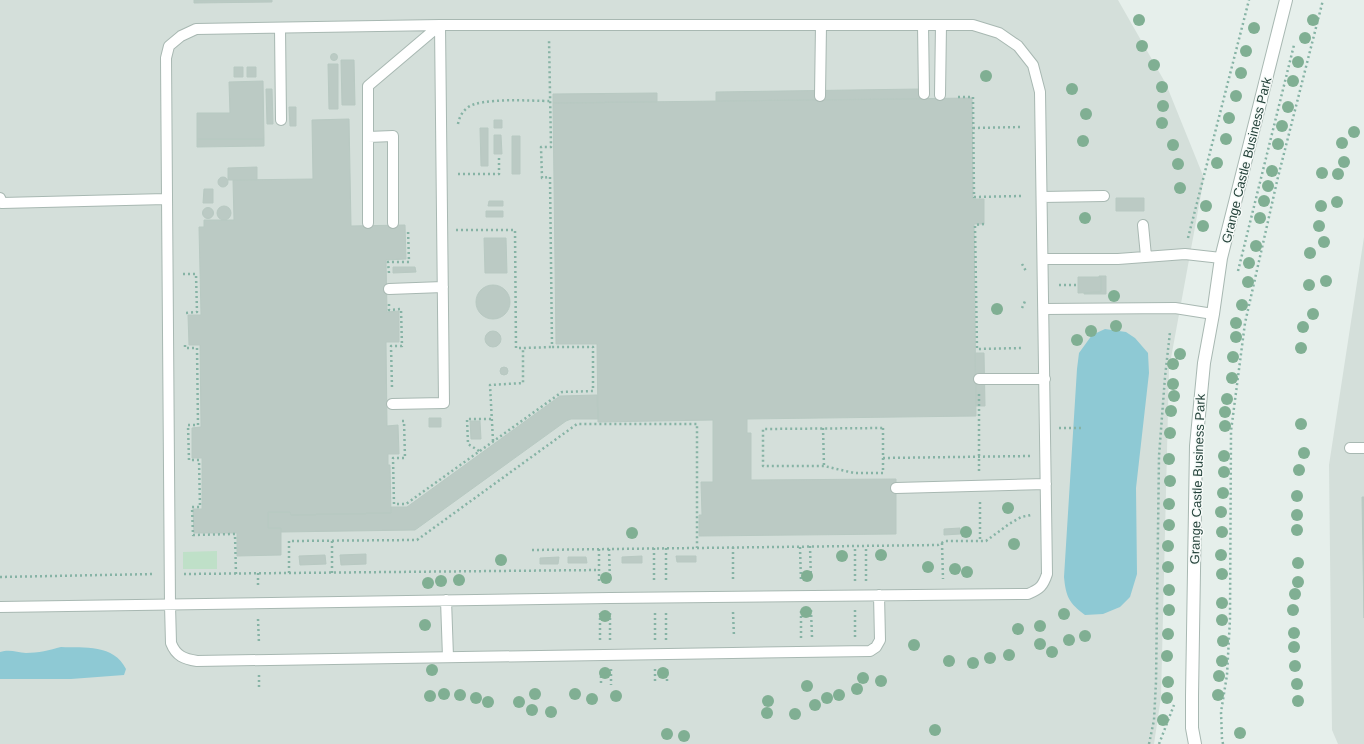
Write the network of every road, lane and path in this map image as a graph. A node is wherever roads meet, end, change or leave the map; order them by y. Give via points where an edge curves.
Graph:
1 (1249, 0) edge
2 (1286, 0) edge
3 (1323, 0) edge
4 (440, 25) junction
5 (549, 25) junction
6 (821, 25) junction
7 (923, 25) junction
8 (941, 25) junction
9 (280, 28) junction
10 (1296, 38) dead end
11 (924, 94) dead end
12 (940, 95) dead end
13 (820, 96) dead end
14 (958, 97) dead end
15 (550, 101) junction
16 (281, 120) dead end
17 (458, 127) dead end
18 (1021, 127) dead end
19 (973, 128) junction
20 (368, 137) junction
21 (499, 156) dead end
22 (458, 166) dead end
23 (458, 174) junction
24 (442, 190) junction
25 (1021, 196) dead end
26 (1104, 196) dead end
27 (1042, 197) junction
28 (0, 198) edge
29 (166, 199) junction
30 (368, 223) dead end
31 (393, 223) dead end
32 (984, 224) dead end
33 (408, 225) dead end
34 (1143, 225) dead end
35 (442, 230) junction
36 (1188, 238) dead end
37 (1146, 256) junction
38 (1043, 258) junction
39 (1222, 258) junction
40 (1237, 274) dead end
41 (167, 275) junction
42 (442, 287) junction
43 (389, 289) junction
44 (1044, 309) junction
45 (1213, 314) junction
46 (185, 320) dead end
47 (1170, 332) dead end
48 (185, 341) dead end
49 (552, 347) junction
50 (523, 348) junction
51 (1023, 348) dead end
52 (979, 379) joint
53 (1045, 379) junction
54 (392, 404) junction
55 (492, 419) junction
56 (824, 428) junction
57 (1060, 428) dead end
58 (1081, 428) dead end
59 (493, 441) junction
60 (1350, 448) dead end
61 (1364, 448) edge
62 (479, 451) junction
63 (1046, 455) junction
64 (979, 456) junction
65 (883, 458) junction
66 (824, 466) junction
67 (1046, 484) junction
68 (979, 486) junction
69 (896, 488) dead end
70 (1047, 515) junction
71 (332, 541) junction
72 (980, 541) junction
73 (942, 543) junction
74 (654, 548) junction
75 (666, 548) junction
76 (697, 548) junction
77 (599, 549) junction
78 (609, 549) junction
79 (532, 550) dead end
80 (599, 570) junction
81 (258, 573) junction
82 (289, 573) junction
83 (332, 573) junction
84 (170, 574) junction
85 (236, 574) junction
86 (0, 577) edge
87 (943, 594) junction
88 (879, 595) junction
89 (655, 597) junction
90 (666, 597) junction
91 (605, 598) junction
92 (446, 600) junction
93 (258, 603) junction
94 (170, 605) junction
95 (0, 607) edge
96 (655, 654) junction
97 (666, 654) junction
98 (606, 655) junction
99 (448, 657) junction
100 (259, 660) junction
101 (655, 684) dead end
102 (667, 684) dead end
103 (601, 685) dead end
104 (611, 685) dead end
105 (259, 689) dead end
106 (1192, 728) junction
107 (1149, 744) edge
108 (1187, 744) edge
109 (1195, 744) edge
110 (1223, 744) edge

1 - 36 path
2 - 39 street, Grange Castle Business Park
3 - 110 path via 1278,177 1245,323 1231,431 1230,619 1227,674 1221,712
4 - 5 lane
4 - 9 lane
4 - 20 lane via 368,86
4 - 24 lane
5 - 6 lane
5 - 15 path
6 - 7 lane
6 - 13 lane
7 - 8 lane
7 - 11 lane
8 - 12 lane
8 - 27 lane via 972,25 999,33 1018,46 1033,65 1040,92
9 - 16 lane
9 - 29 lane via 196,29 180,36 169,46 166,58
10 - 40 path
14 - 19 path via 973,97
15 - 17 path via 480,102 467,108 459,119
15 - 49 path via 551,147 541,147 542,178 550,177
18 - 19 path
19 - 25 path via 974,197
20 - 30 lane
20 - 31 lane via 393,136
21 - 23 path via 499,174
22 - 23 path
23 - 24 path via 458,190
24 - 35 lane
26 - 27 lane
27 - 38 lane
28 - 29 lane via 2,202
29 - 41 lane
32 - 51 path via 975,225 977,349
33 - 43 path via 409,262 388,262
34 - 37 lane
35 - 42 lane
35 - 50 path via 515,230 516,348
37 - 38 lane via 1118,259
37 - 39 lane via 1185,254
38 - 44 lane
39 - 45 street, Grange Castle Business Park
41 - 46 path via 196,274 197,312 185,313
41 - 84 lane
42 - 43 lane
42 - 54 lane via 444,403
43 - 54 path via 389,310 401,309 402,346 391,346
44 - 45 lane via 1175,308
44 - 53 lane
45 - 106 street, Grange Castle Business Park via 1204,363 1196,446
47 - 107 path via 1159,456 1156,682 1154,720
48 - 85 path via 185,348 197,348 198,425 188,425 189,460 199,460 200,507 192,507 193,535 235,534
49 - 50 path
49 - 59 path via 593,347 593,391 562,392
50 - 55 path via 523,383 490,385
52 - 53 lane
52 - 64 path
53 - 63 lane
54 - 62 path via 392,421 404,421 405,458 393,458 394,504 406,504
55 - 59 path
55 - 62 path via 466,420 468,444
56 - 65 path via 883,428
56 - 66 path
56 - 66 path via 763,429 763,466
57 - 58 path
59 - 62 path
60 - 61 lane
63 - 64 path
63 - 67 lane
64 - 65 path
64 - 68 path
65 - 66 path via 883,473 854,473
67 - 68 lane
67 - 70 lane
68 - 69 lane
68 - 72 path
70 - 72 path via 1031,514 1021,517 986,541
70 - 87 lane via 1048,574 1044,584 1037,590 1028,594
71 - 76 path via 417,540 576,424 697,424
71 - 82 path via 289,541
71 - 83 path
72 - 73 path
73 - 76 path
73 - 87 path
74 - 75 path
74 - 78 path
74 - 89 path
75 - 76 path
75 - 90 path
77 - 78 path
77 - 79 path
77 - 80 path
78 - 91 path
80 - 83 path
80 - 91 path
81 - 82 path
81 - 85 path
81 - 93 path
82 - 83 path
84 - 85 path
84 - 86 path
84 - 94 lane
87 - 88 lane
88 - 90 lane
88 - 97 lane via 880,640 870,651
89 - 90 lane
89 - 91 lane
89 - 96 path
90 - 97 path
91 - 92 lane
91 - 98 path
91 - 98 path
92 - 93 lane
92 - 99 lane
93 - 94 lane
93 - 100 path
94 - 95 lane
94 - 100 lane via 171,643 181,657 197,661
96 - 97 lane
96 - 98 lane
96 - 101 path
97 - 102 path
98 - 99 lane
98 - 103 path
98 - 104 path
99 - 100 lane
100 - 105 path
106 - 108 street, Grange Castle Business Park
106 - 109 street, Grange Castle Business Park

